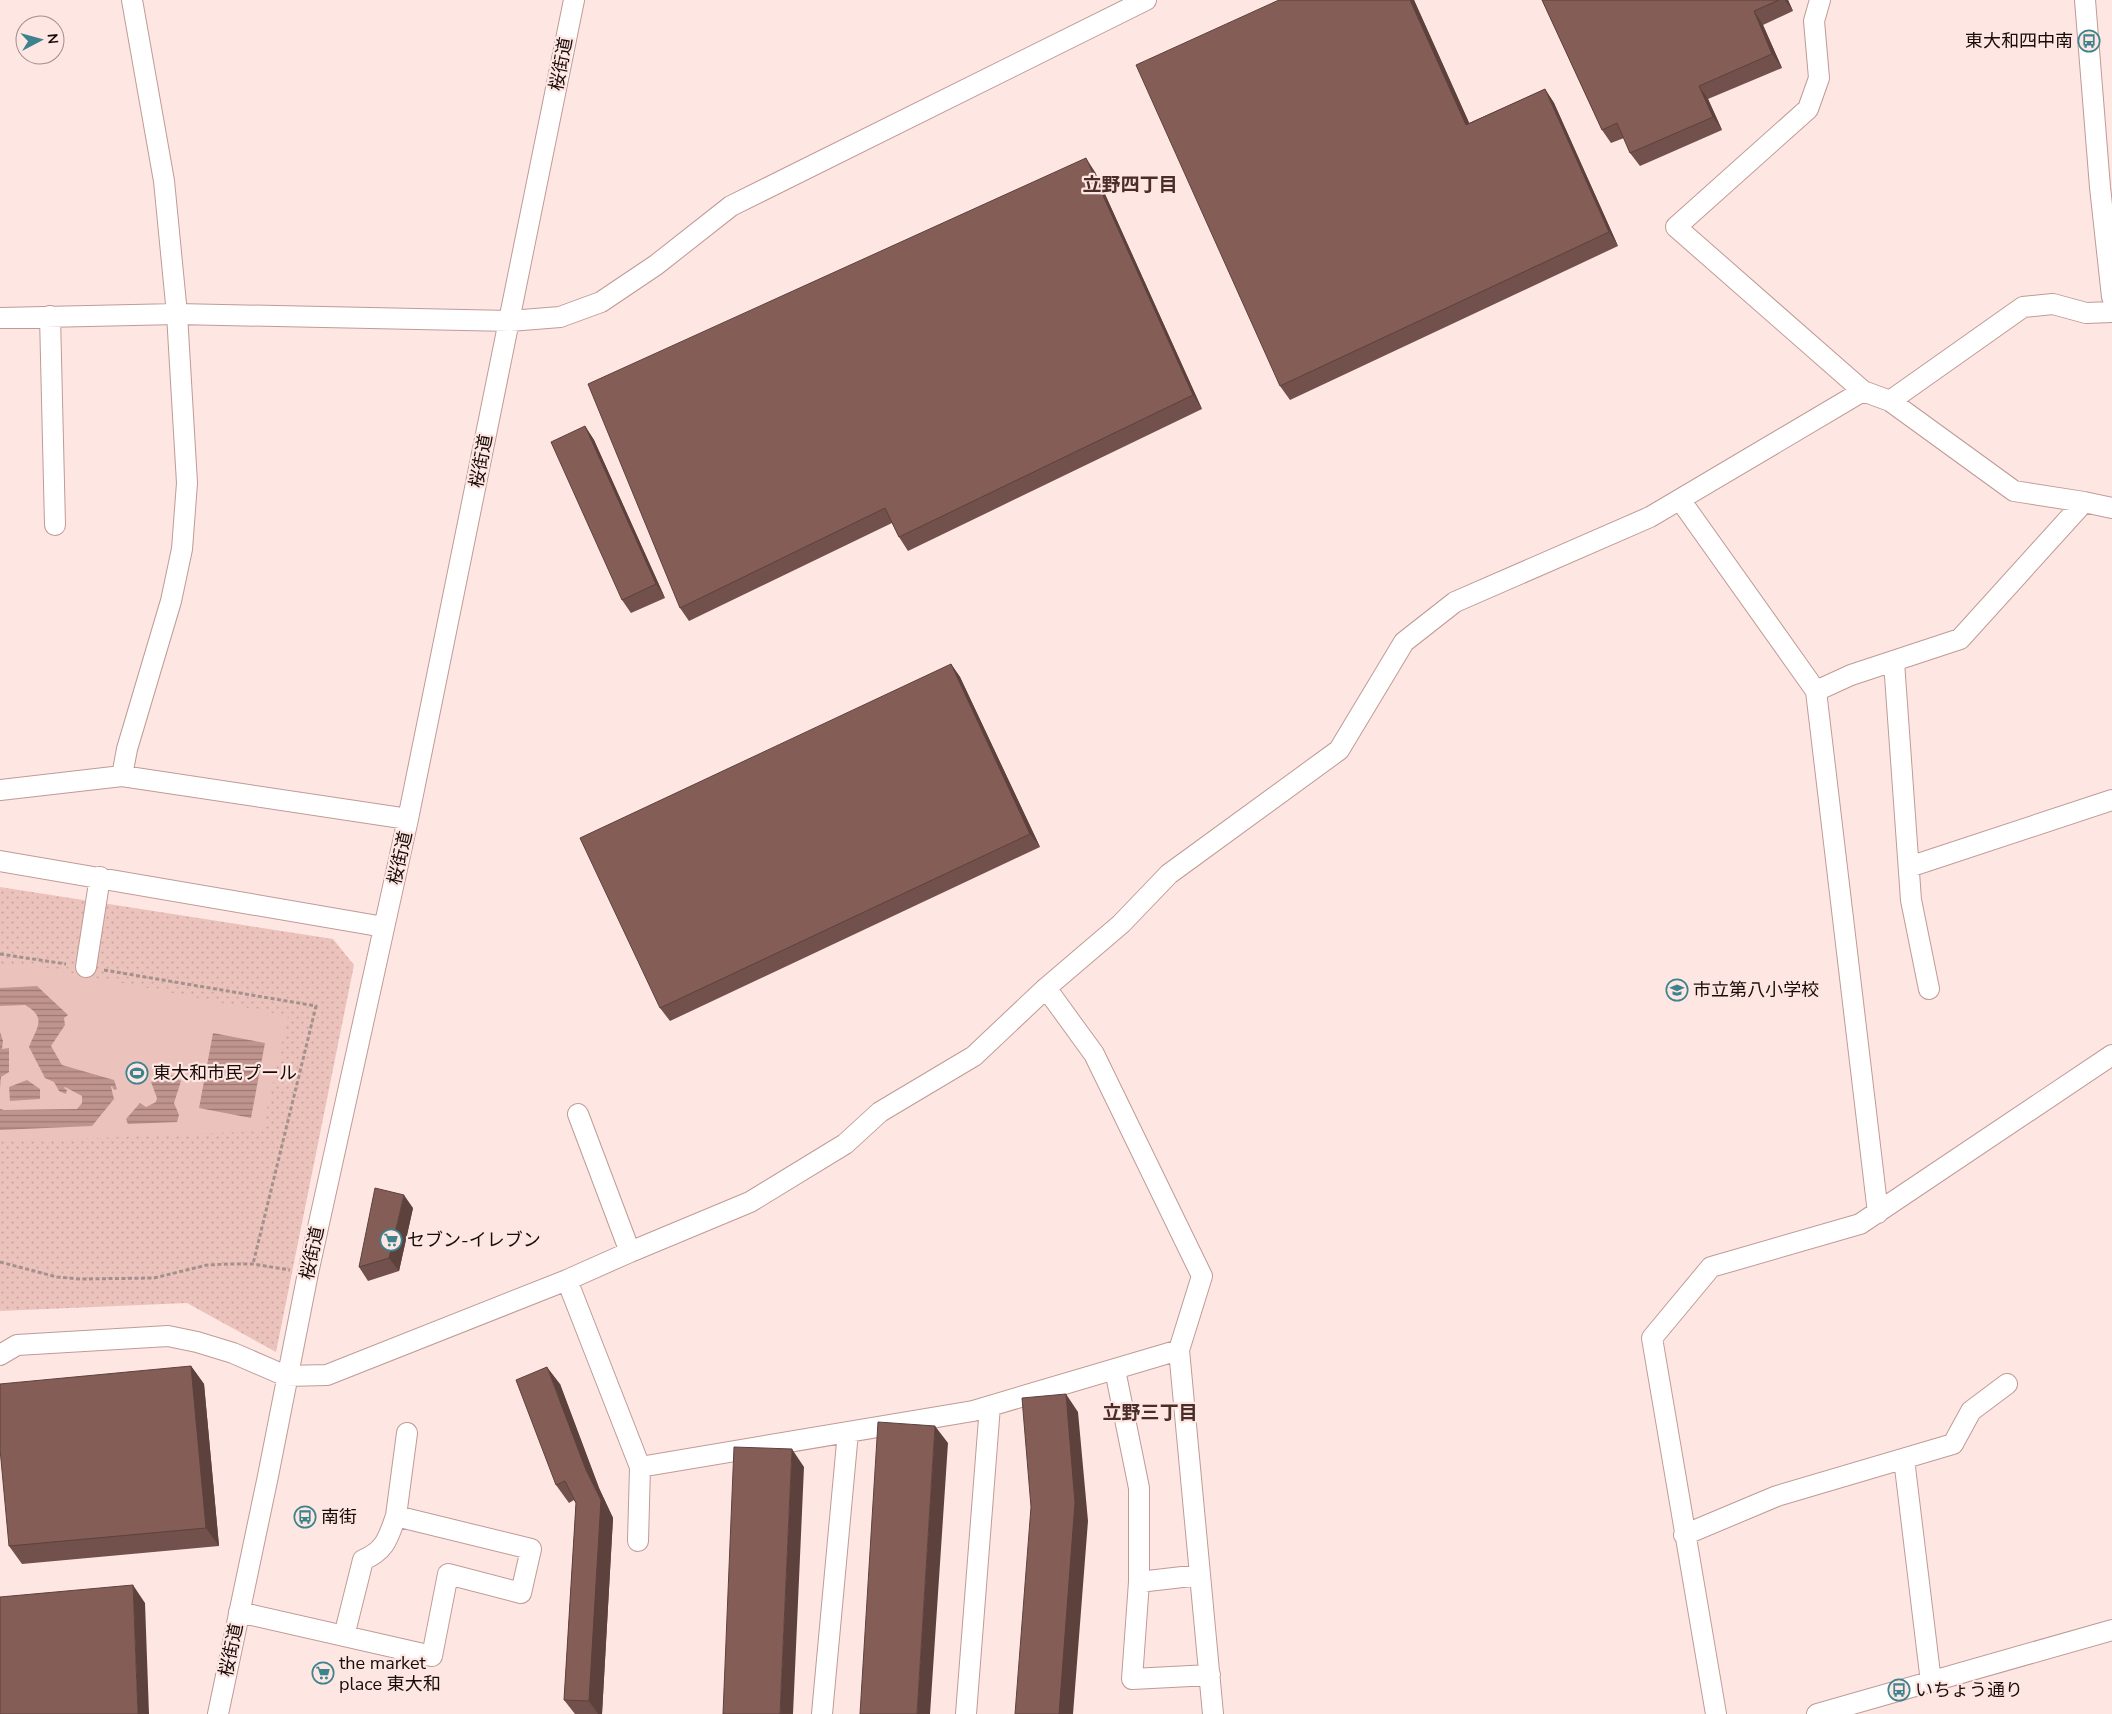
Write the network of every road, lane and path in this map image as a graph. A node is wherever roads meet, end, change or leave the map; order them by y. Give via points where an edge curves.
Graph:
1 (132, 0) edge
2 (574, 0) edge
3 (1146, 0) edge
4 (1820, 0) edge
5 (2085, 0) edge
6 (2106, 186) edge
7 (2112, 297) edge
8 (2112, 312) edge
9 (177, 314) junction
10 (50, 316) junction
11 (0, 318) edge
12 (510, 321) junction
13 (1863, 391) junction
14 (1890, 401) junction
15 (1681, 501) junction
16 (2084, 502) junction
17 (2112, 508) edge
18 (55, 525) dead end
19 (1894, 662) junction
20 (1816, 691) junction
21 (122, 776) junction
22 (0, 790) edge
23 (2112, 800) edge
24 (408, 819) junction
25 (0, 861) edge
26 (1909, 866) junction
27 (100, 877) junction
28 (384, 927) junction
29 (0, 954) edge
30 (86, 967) junction
31 (1046, 988) junction
32 (1929, 989) dead end
33 (2112, 1055) edge
34 (578, 1114) dead end
35 (1878, 1212) junction
36 (630, 1252) junction
37 (0, 1262) edge
38 (253, 1264) junction
39 (308, 1273) junction
40 (567, 1280) junction
41 (1179, 1350) junction
42 (0, 1355) edge
43 (1115, 1370) junction
44 (286, 1376) junction
45 (2008, 1384) dead end
46 (990, 1406) junction
47 (848, 1432) junction
48 (407, 1433) dead end
49 (1904, 1459) junction
50 (640, 1467) junction
51 (396, 1516) junction
52 (1684, 1535) junction
53 (638, 1541) dead end
54 (1200, 1576) junction
55 (1139, 1582) junction
56 (239, 1612) junction
57 (2112, 1630) edge
58 (344, 1636) junction
59 (1210, 1675) junction
60 (1931, 1682) junction
61 (1839, 1711) edge
62 (218, 1714) edge
63 (822, 1714) edge
64 (966, 1714) edge
65 (1213, 1714) edge
66 (1716, 1714) edge
67 (1817, 1714) edge

1 - 9 street via 164,181
2 - 12 street, 桜街道
3 - 12 street via 731,206 601,302 560,317
4 - 13 street via 1814,21 1819,78 1808,109 1676,227
5 - 6 street
6 - 7 street
8 - 14 street via 2086,313 2053,304 2023,308
9 - 10 street
9 - 12 street
9 - 21 street via 187,484 182,550
10 - 11 street
10 - 18 street
12 - 24 street, 桜街道
13 - 14 street
13 - 15 street
14 - 16 street via 2014,491
15 - 20 street
15 - 31 street via 1455,602 1404,642 1339,750 1170,874 1121,924
16 - 17 street
16 - 19 street via 1960,639
19 - 20 street via 1851,675
19 - 26 street
20 - 35 street
21 - 22 street
21 - 24 street
23 - 26 street
24 - 28 street, 桜街道
25 - 27 street
26 - 32 street via 1911,900
27 - 28 street
27 - 30 street
28 - 39 street, 桜街道
29 - 30 path
30 - 38 path via 316,1006
31 - 36 street via 974,1056 880,1112 845,1144 750,1202
31 - 41 street via 1094,1054 1202,1276
33 - 35 street
34 - 36 street
35 - 52 street via 1860,1224 1711,1267 1652,1338
36 - 40 street
37 - 38 path via 57,1277 80,1279 154,1278 207,1265
38 - 39 path
39 - 44 street, 桜街道
40 - 44 street via 327,1375
40 - 50 street
41 - 43 street
41 - 54 street
42 - 44 street via 17,1345 168,1336 233,1353
43 - 46 street
43 - 55 street via 1139,1488
44 - 56 street, 桜街道
45 - 49 street via 1971,1412 1953,1444
46 - 47 street
46 - 64 street
47 - 50 street
47 - 63 street
48 - 51 street
49 - 52 street via 1777,1496
49 - 60 street
50 - 53 street
51 - 58 street via 386,1544 363,1560
51 - 58 street via 531,1549 521,1593 448,1574 432,1656
52 - 66 street
54 - 55 street
54 - 59 street
55 - 59 street via 1132,1679
56 - 58 street
56 - 62 street, 桜街道
57 - 60 street
59 - 65 street
60 - 61 street
61 - 67 street

